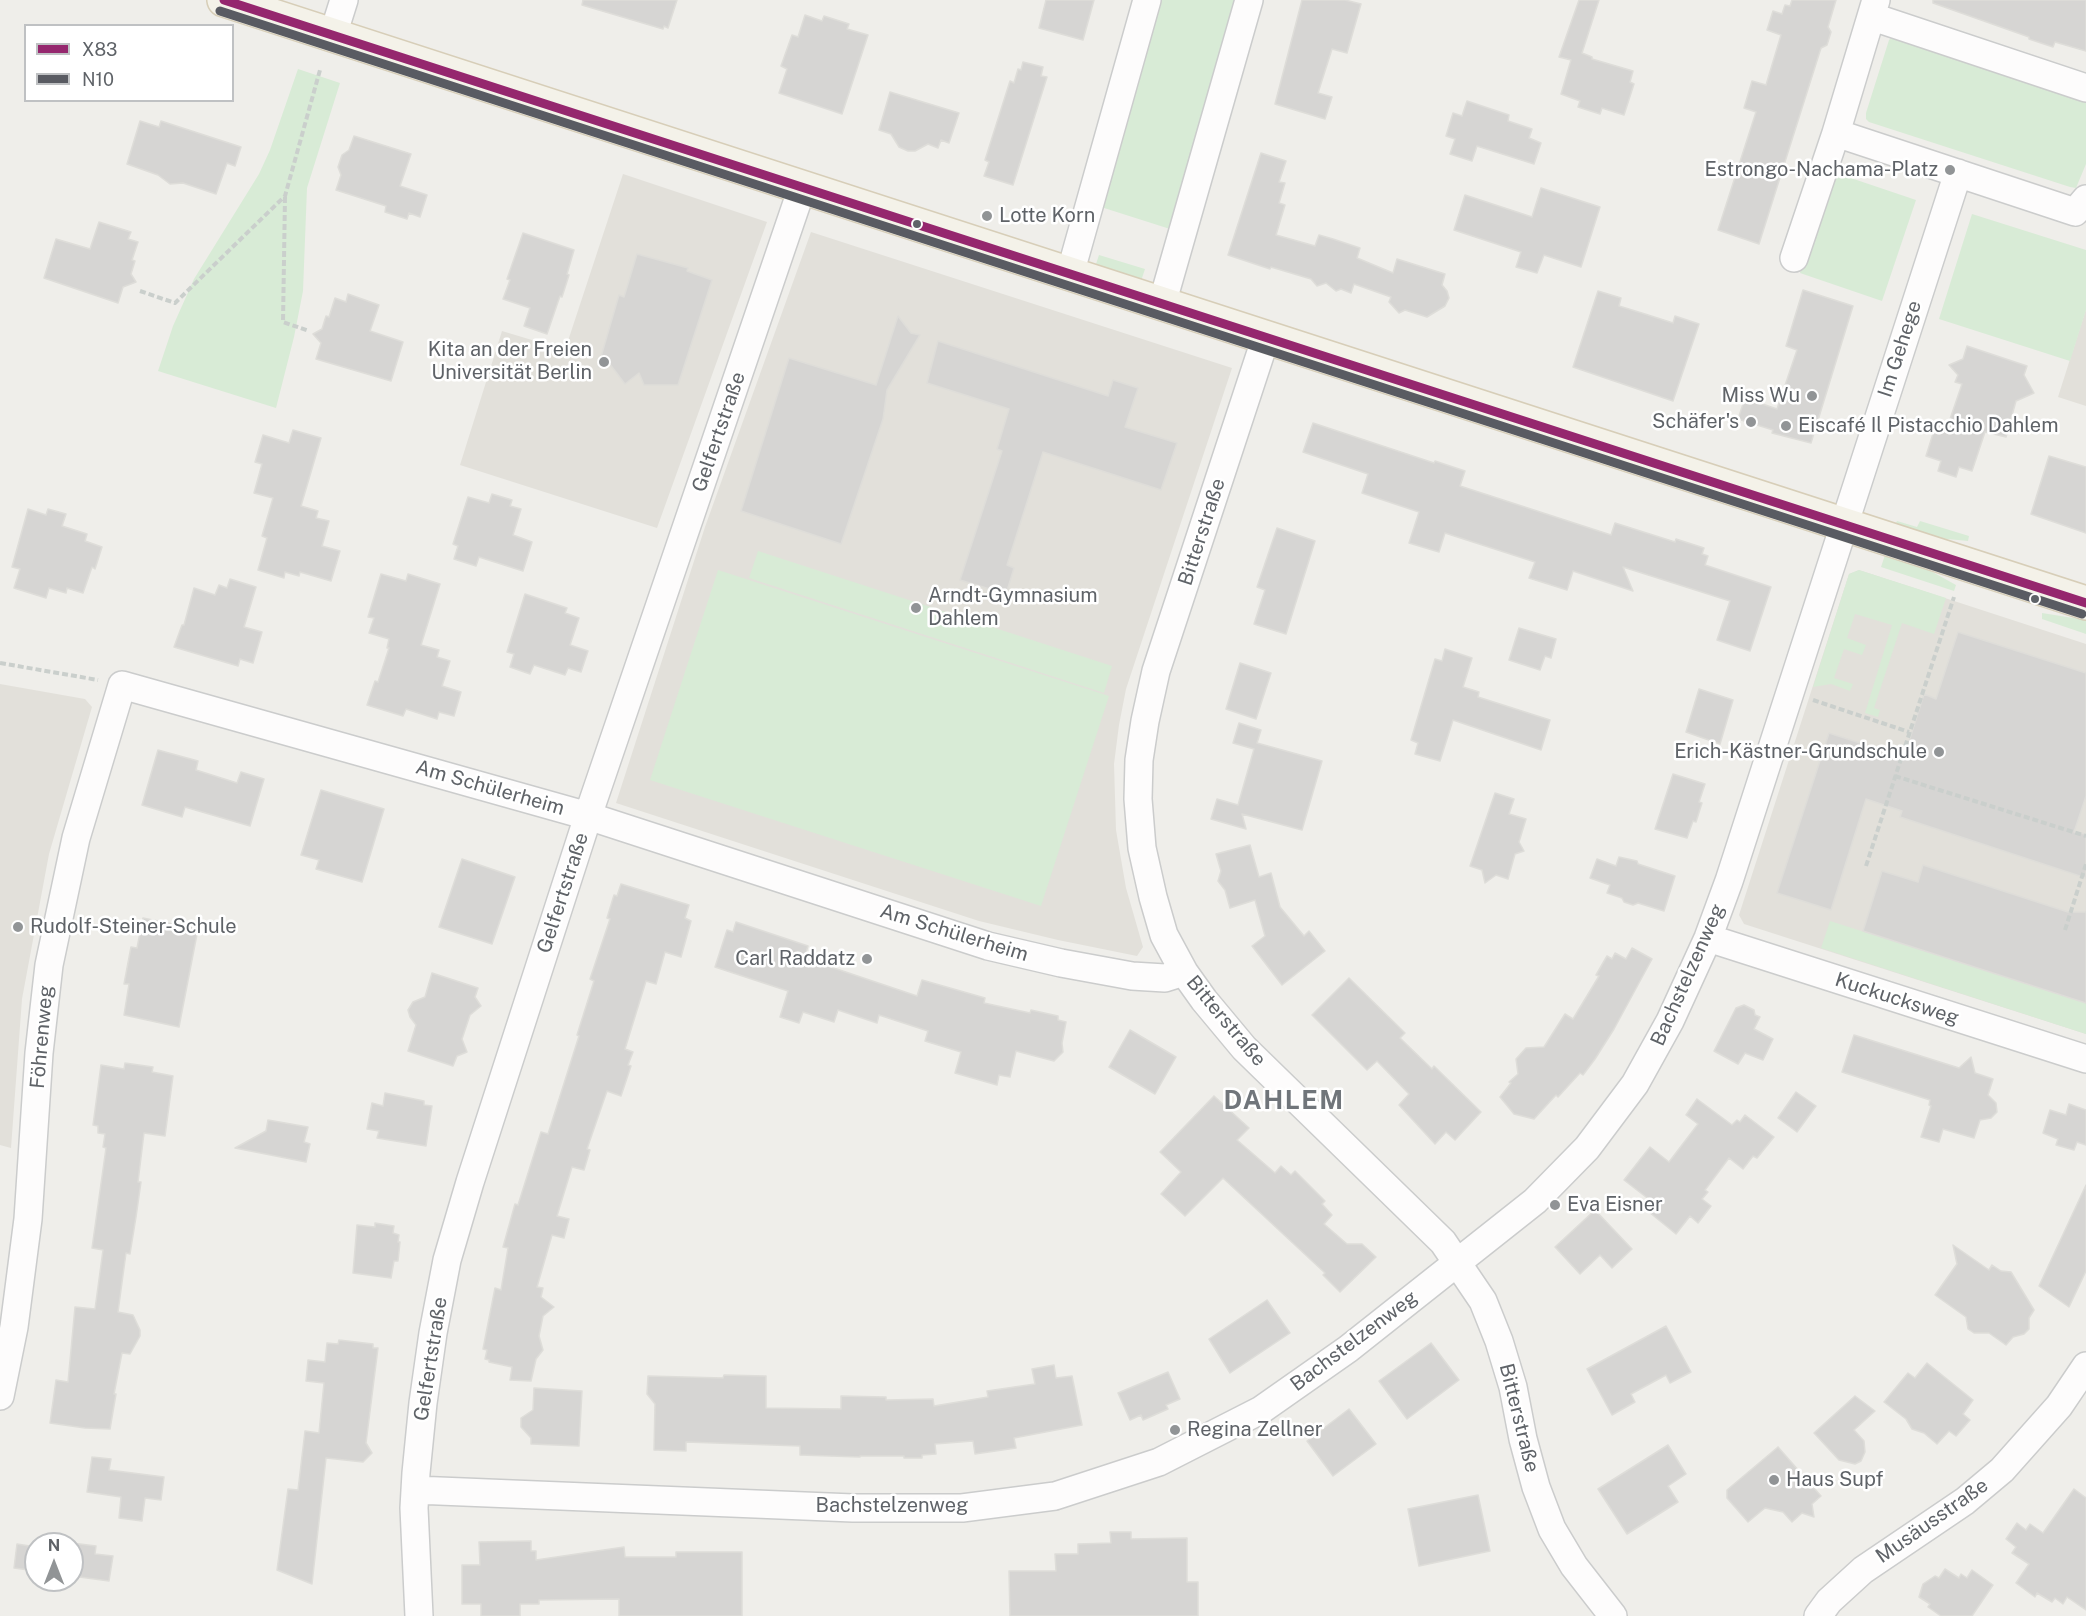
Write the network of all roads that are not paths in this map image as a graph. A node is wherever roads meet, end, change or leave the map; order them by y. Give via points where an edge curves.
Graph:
1 (224, 0) edge
2 (344, 0) edge
3 (1147, 0) edge
4 (1249, 0) edge
5 (1874, 9) edge
6 (333, 35) junction
7 (2086, 87) edge
8 (1836, 133) junction
9 (1958, 173) junction
10 (802, 188) junction
11 (2086, 199) edge
12 (1794, 258) dead end
13 (1070, 274) junction
14 (1162, 304) junction
15 (1266, 337) junction
16 (1843, 525) junction
17 (2086, 603) edge
18 (122, 685) joint
19 (588, 816) junction
20 (1708, 938) junction
21 (1184, 972) junction
22 (2086, 1059) edge
23 (1458, 1262) junction
24 (2086, 1366) edge
25 (0, 1396) edge
26 (415, 1490) junction
27 (419, 1616) edge
28 (1613, 1616) edge
29 (1818, 1616) edge

1 - 6 main road
2 - 6 street
3 - 13 street
4 - 14 street
5 - 7 street
5 - 8 street
6 - 10 main road
8 - 9 street
8 - 12 street
9 - 11 street via 2075,212
9 - 16 street, Im Gehege
10 - 13 main road
10 - 19 street, Gelfertstraße
13 - 14 main road
14 - 15 main road
15 - 16 main road
15 - 21 street, Bitterstraße via 1156,671 1139,760 1138,800 1146,868 1164,935
16 - 17 main road
16 - 20 street, Bachstelzenweg
18 - 19 street, Am Schülerheim
18 - 25 street, Föhrenweg via 76,838 49,965 28,1219 14,1327
19 - 21 street, Am Schülerheim via 988,946 1132,976 1165,978
19 - 26 street, Gelfertstraße via 447,1260 423,1403
20 - 22 street, Kuckucksweg
20 - 23 street, Bachstelzenweg via 1670,1021 1635,1084 1587,1148 1535,1201
21 - 23 street, Bitterstraße via 1244,1048 1443,1242
23 - 26 street, Bachstelzenweg via 1348,1349 1261,1410 1159,1462 1054,1496 962,1508 853,1508
23 - 28 street, Bitterstraße via 1483,1301 1499,1341 1536,1487 1552,1529 1574,1566
24 - 29 street, Musäusstraße via 2059,1406 2002,1470 1965,1501 1863,1570
26 - 27 street, Gelfertstraße

